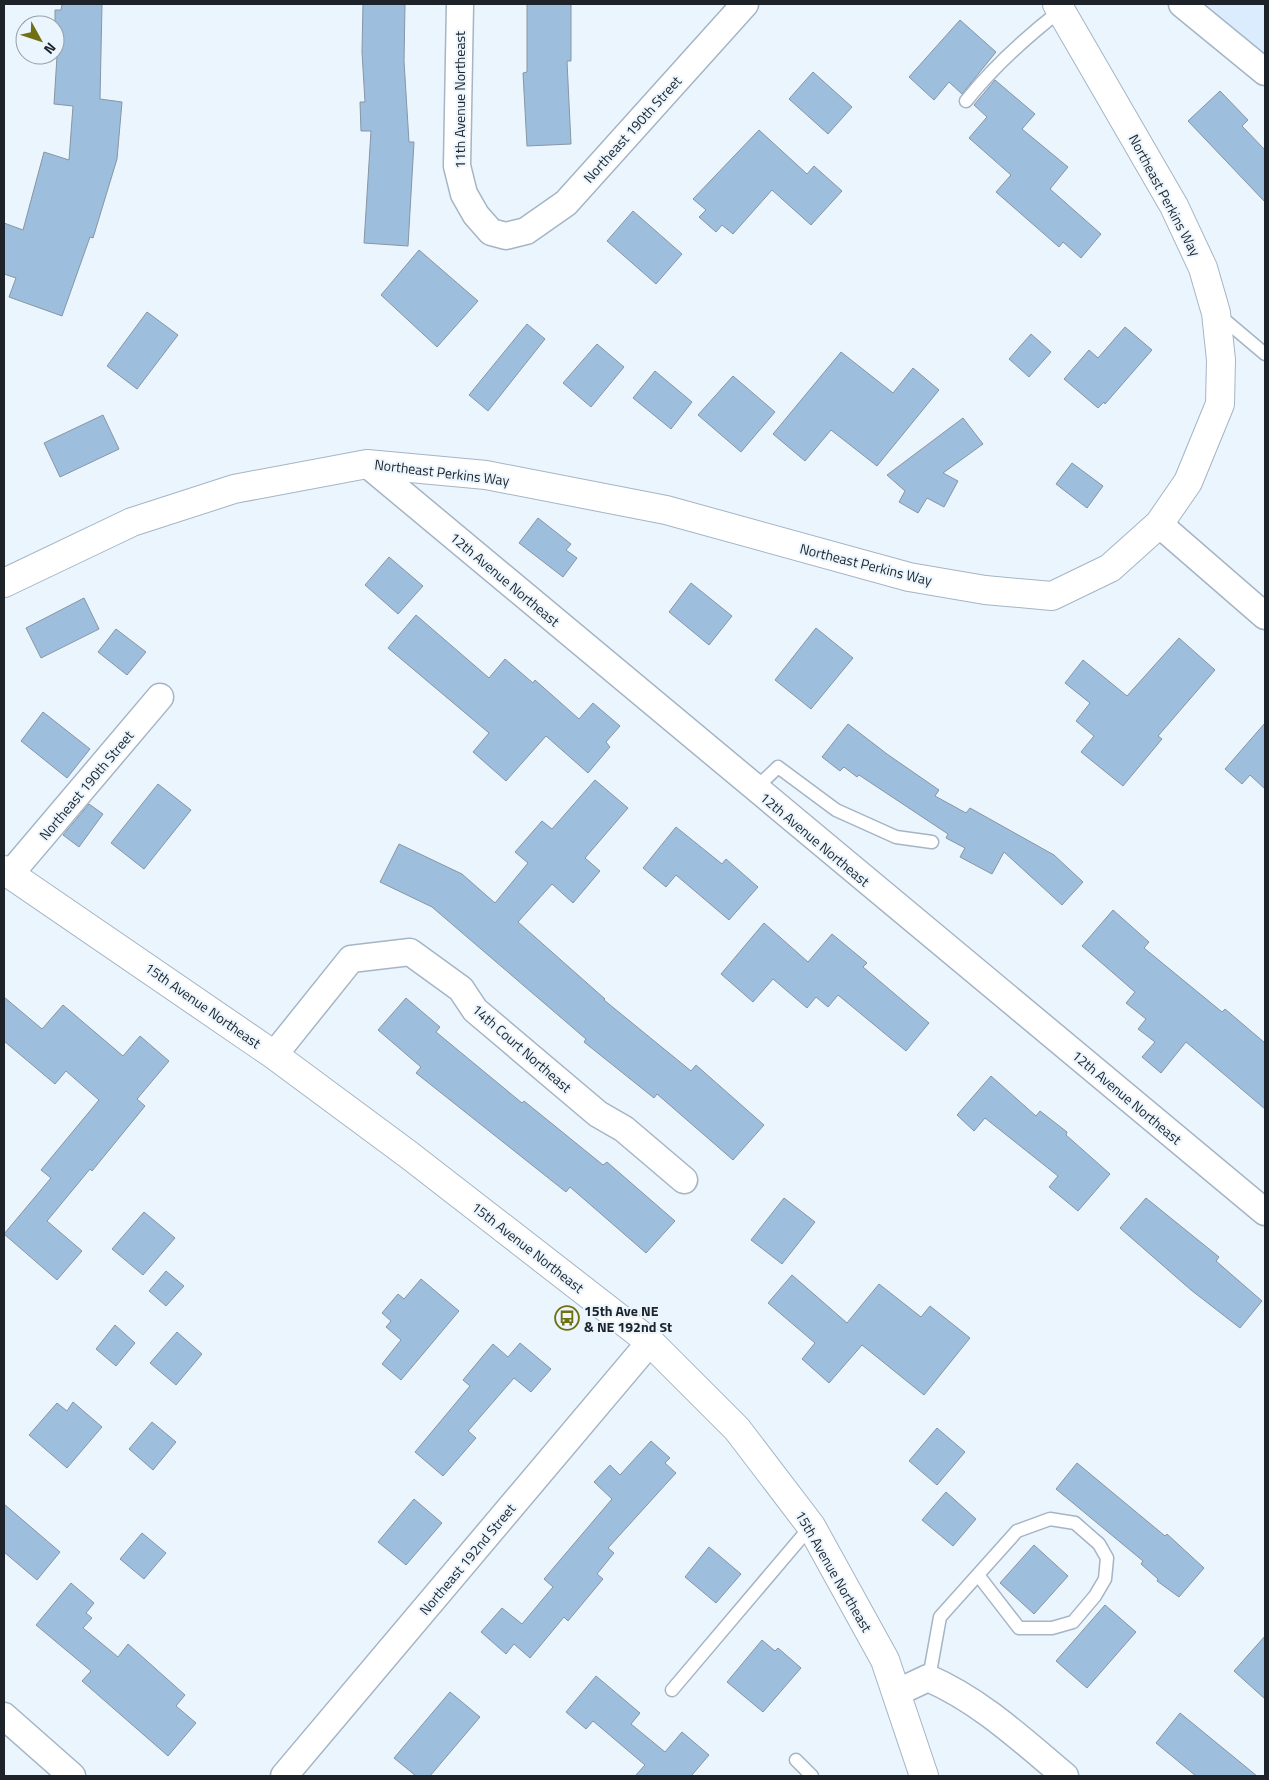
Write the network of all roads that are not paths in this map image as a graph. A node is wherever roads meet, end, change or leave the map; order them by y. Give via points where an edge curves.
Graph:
1 (460, 4) edge
2 (745, 4) edge
3 (1182, 4) edge
4 (1059, 7) edge
5 (1265, 72) edge
6 (966, 101) dead end
7 (506, 236) joint
8 (1216, 313) junction
9 (1265, 354) edge
10 (367, 464) junction
11 (1159, 524) junction
12 (4, 583) edge
13 (1265, 616) edge
14 (160, 697) dead end
15 (755, 789) junction
16 (932, 842) dead end
17 (7, 872) edge
18 (274, 1054) junction
19 (684, 1180) dead end
20 (1265, 1212) edge
21 (650, 1342) junction
22 (811, 1526) junction
23 (978, 1575) junction
24 (929, 1678) junction
25 (672, 1690) dead end
26 (896, 1693) junction
27 (4, 1716) edge
28 (796, 1760) dead end
29 (72, 1776) edge
30 (284, 1776) edge
31 (812, 1776) edge
32 (924, 1776) edge
33 (1066, 1776) edge

1 - 7 street, 11th Avenue Northeast via 457,166 464,194 476,215 491,232
2 - 7 street, Northeast 190th Street via 566,203 526,231
3 - 5 street
4 - 6 lane via 991,70
4 - 8 main road, Northeast Perkins Way via 1174,206 1203,268
8 - 9 lane
8 - 11 main road, Northeast Perkins Way via 1221,360 1220,404 1188,482
10 - 11 main road, Northeast Perkins Way via 486,475 666,510 909,577 1012,593 1052,596 1110,568
10 - 12 main road, Northeast Perkins Way via 234,490 132,522
10 - 15 street, 12th Avenue Northeast
11 - 13 street
14 - 17 street, Northeast 190th Street
15 - 16 lane via 778,767 836,810 896,836
15 - 20 street, 12th Avenue Northeast
17 - 18 main road, 15th Avenue Northeast
18 - 19 street, 14th Court Northeast via 351,959 410,952 461,989 475,1010 598,1114 624,1129
18 - 21 main road, 15th Avenue Northeast
21 - 22 main road, 15th Avenue Northeast via 737,1429
21 - 30 street, Northeast 192nd Street
22 - 25 lane
22 - 26 main road, 15th Avenue Northeast via 885,1660
23 - 23 lane via 1017,1532 1050,1519 1075,1523 1099,1544 1107,1558 1105,1579 1095,1596 1073,1622 1052,1628 1019,1628
23 - 24 lane via 940,1617
24 - 26 street
24 - 33 street via 982,1708
26 - 32 main road, 15th Avenue Northeast
27 - 29 street
28 - 31 lane

